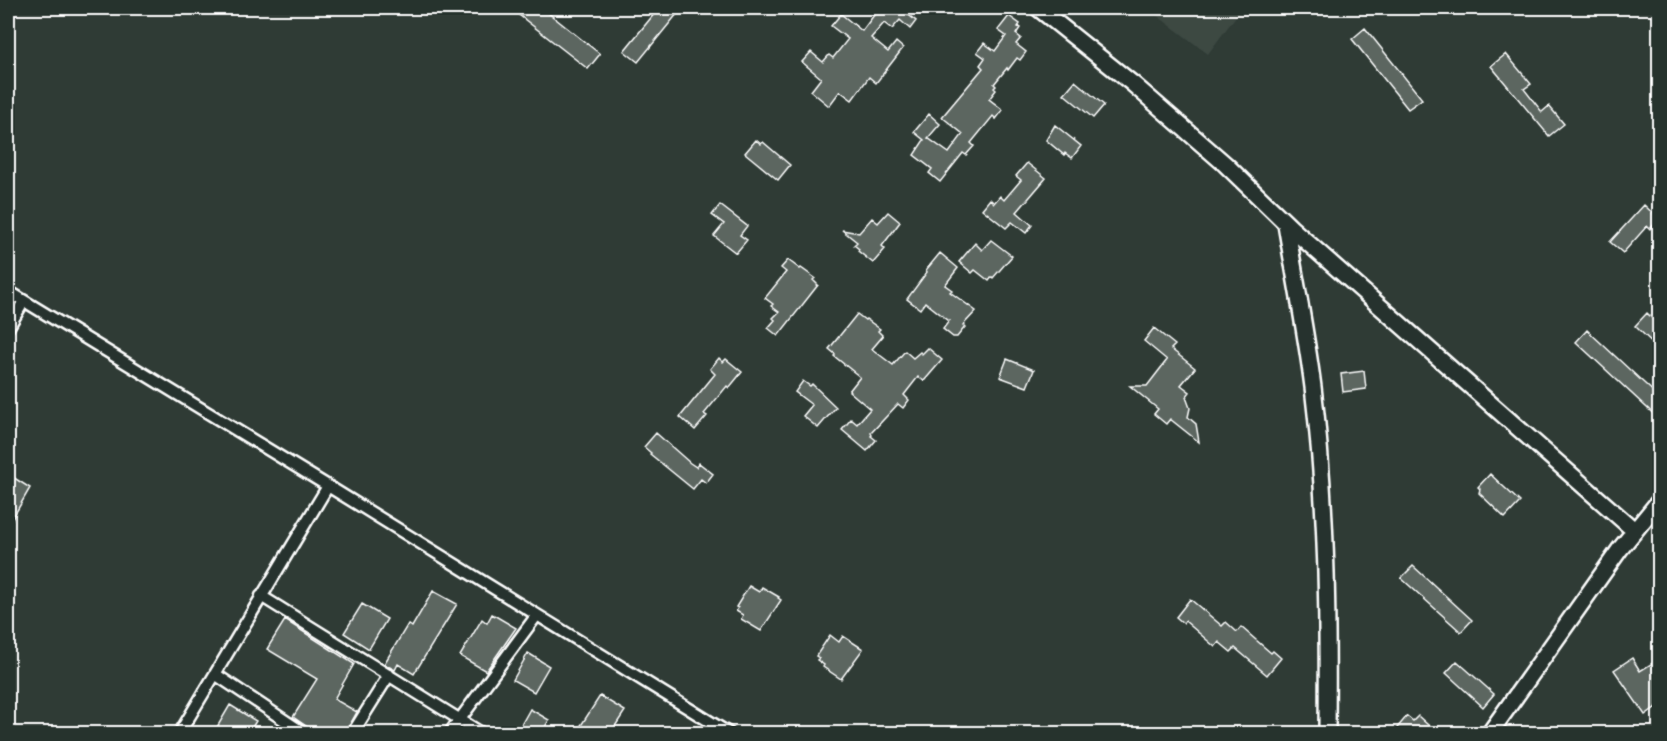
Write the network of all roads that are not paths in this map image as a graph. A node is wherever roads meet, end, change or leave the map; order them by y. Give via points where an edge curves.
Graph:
1 (1038, 8) edge
2 (1286, 224) junction
3 (8, 291) edge
4 (24, 301) junction
5 (8, 328) edge
6 (328, 486) junction
7 (1659, 500) edge
8 (1635, 531) junction
9 (261, 596) junction
10 (537, 615) junction
11 (215, 674) junction
12 (389, 675) junction
13 (459, 718) junction
14 (726, 732) edge
15 (179, 734) edge
16 (305, 734) edge
17 (352, 734) edge
18 (449, 734) edge
19 (483, 734) edge
20 (1327, 734) edge
21 (1489, 734) edge

1 - 2 street via 1208,149
2 - 8 street
2 - 20 street via 1313,387 1323,503
3 - 4 street
4 - 5 street
4 - 6 street
6 - 9 street
6 - 10 street
7 - 8 street
8 - 21 street
9 - 11 street
9 - 12 street
10 - 13 street
10 - 14 street
11 - 15 street
11 - 16 street
12 - 13 street
12 - 17 street
13 - 18 street
13 - 19 street

